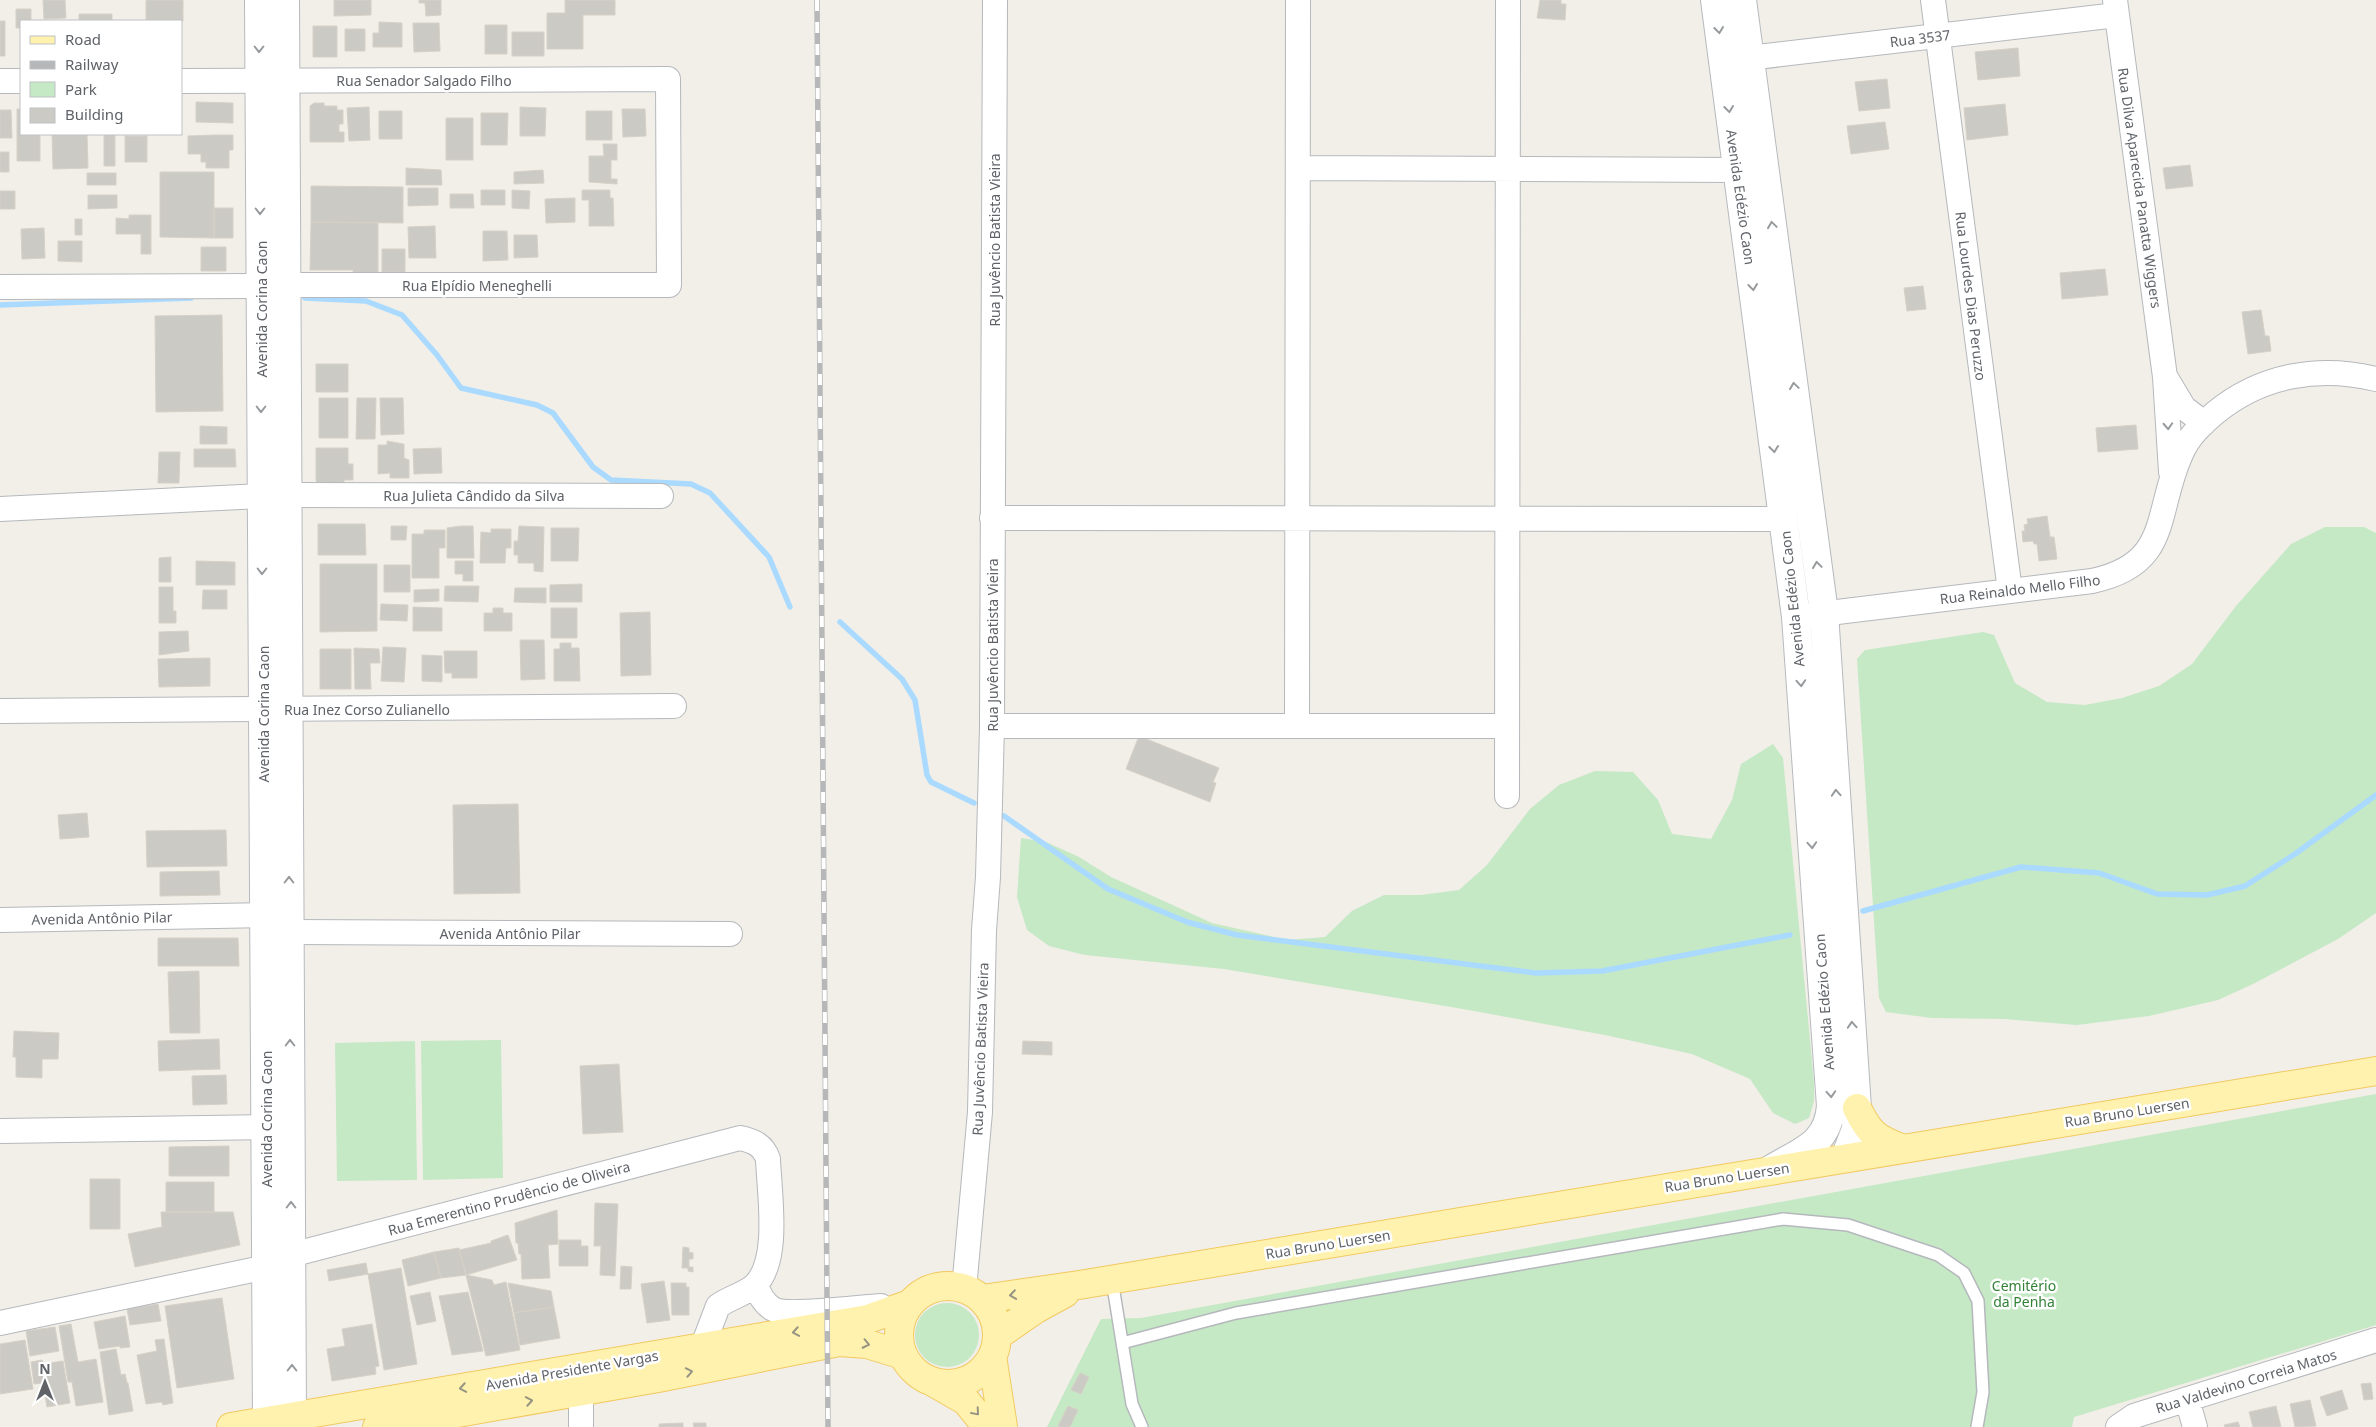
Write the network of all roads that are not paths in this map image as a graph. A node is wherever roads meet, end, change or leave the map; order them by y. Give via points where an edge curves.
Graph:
1 (259, 0) edge
2 (285, 0) edge
3 (995, 0) edge
4 (1298, 0) edge
5 (1508, 0) edge
6 (1715, 0) edge
7 (1742, 0) edge
8 (1933, 0) edge
9 (2116, 8) edge
10 (1938, 36) junction
11 (1750, 58) junction
12 (1723, 61) junction
13 (272, 80) junction
14 (0, 81) edge
15 (20, 81) edge
16 (182, 81) edge
17 (1298, 168) junction
18 (1508, 168) junction
19 (1737, 170) junction
20 (669, 285) joint
21 (274, 286) junction
22 (0, 287) edge
23 (2165, 377) junction
24 (2376, 379) edge
25 (2204, 422) junction
26 (2171, 482) junction
27 (275, 495) junction
28 (661, 496) dead end
29 (0, 509) edge
30 (992, 518) junction
31 (1298, 518) junction
32 (1508, 518) junction
33 (1783, 519) junction
34 (2010, 591) junction
35 (1824, 613) junction
36 (1796, 617) junction
37 (674, 706) dead end
38 (276, 709) junction
39 (0, 711) edge
40 (992, 726) junction
41 (1297, 726) junction
42 (1507, 726) junction
43 (1507, 796) dead end
44 (264, 915) junction
45 (0, 920) edge
46 (290, 932) junction
47 (730, 934) dead end
48 (2376, 1071) edge
49 (1857, 1108) junction
50 (266, 1127) junction
51 (0, 1131) edge
52 (1901, 1148) junction
53 (1845, 1158) junction
54 (1770, 1170) junction
55 (291, 1255) junction
56 (266, 1267) junction
57 (1112, 1280) junction
58 (756, 1285) junction
59 (1079, 1285) junction
60 (973, 1294) junction
61 (910, 1304) junction
62 (0, 1323) edge
63 (2376, 1340) edge
64 (1122, 1343) junction
65 (995, 1346) junction
66 (702, 1348) junction
67 (903, 1354) junction
68 (932, 1381) junction
69 (581, 1392) junction
70 (2186, 1399) junction
71 (277, 1422) edge
72 (231, 1427) edge
73 (378, 1427) edge
74 (581, 1427) edge
75 (987, 1427) edge
76 (1003, 1427) edge
77 (1142, 1427) edge
78 (1977, 1427) edge
79 (2118, 1427) edge
80 (2195, 1427) edge

1 -> 13 main road, Avenida Corina Caon
2 - 13 main road, Avenida Corina Caon
3 - 30 street, Rua Juvêncio Batista Vieira
4 - 17 street
5 - 18 street
6 -> 12 main road, Avenida Edézio Caon
7 - 11 main road, Avenida Edézio Caon
8 - 10 street, Rua Lourdes Dias Peruzzo
9 - 10 street, Rua 3537
9 - 23 street, Rua Dilva Aparecida Panatta Wiggers
10 - 11 street, Rua 3537
10 - 34 street, Rua Lourdes Dias Peruzzo
11 - 12 street, Rua 3537
35 -> 11 main road, Avenida Edézio Caon
12 -> 19 main road, Avenida Edézio Caon
13 - 16 street, Rua Senador Salgado Filho
13 - 20 street, Rua Senador Salgado Filho via 668,79
13 - 21 main road, Avenida Corina Caon
14 - 15 street
17 - 18 street
17 - 31 street
18 - 19 street
18 - 32 street
19 -> 33 main road, Avenida Edézio Caon
20 - 21 street, Rua Elpídio Meneghelli
21 - 22 street, Rua Elpídio Meneghelli
21 - 27 main road, Avenida Corina Caon
23 - 25 street, Rua Dilva Aparecida Panatta Wiggers via 2184,408
23 -> 26 street, Rua Dilva Aparecida Panatta Wiggers
24 - 25 street, Rua Reinaldo Mello Filho via 2352,373 2319,372 2289,376 2258,386 2228,402
25 - 26 street, Rua Reinaldo Mello Filho via 2181,453
26 - 34 street, Rua Reinaldo Mello Filho via 2156,537 2144,556 2130,568 2092,581
27 - 28 street, Rua Julieta Cândido da Silva
27 - 29 street, Rua Julieta Cândido da Silva
27 - 38 main road, Avenida Corina Caon
30 - 31 street
30 - 40 street, Rua Juvêncio Batista Vieira
31 - 32 street
31 - 41 street
32 - 33 street
32 - 42 street
33 - 36 main road, Avenida Edézio Caon
34 - 35 street, Rua Reinaldo Mello Filho
35 - 36 street, Rua Reinaldo Mello Filho
49 -> 35 main road, Avenida Edézio Caon
36 -> 54 main road, Avenida Edézio Caon via 1831,1106 1830,1120 1820,1140
37 - 38 street, Rua Inez Corso Zulianello
38 - 39 street, Rua Inez Corso Zulianello
38 - 44 main road, Avenida Corina Caon
46 -> 38 main road, Avenida Corina Caon
40 - 41 street
40 - 60 street, Rua Juvêncio Batista Vieira
41 - 42 street
42 - 43 street
44 - 45 street, Avenida Antônio Pilar
44 - 50 main road, Avenida Corina Caon
46 - 47 street, Avenida Antônio Pilar
55 -> 46 main road, Avenida Corina Caon
48 - 52 main road, Rua Bruno Luersen
49 - 52 main road via 1867,1129 1881,1141
49 - 53 main road, Avenida Edézio Caon via 1856,1129
50 - 51 street
50 - 56 main road, Avenida Corina Caon
52 - 53 main road, Rua Bruno Luersen
53 - 54 main road, Rua Bruno Luersen
54 - 57 main road, Rua Bruno Luersen
55 - 58 street, Rua Emerentino Prudêncio de Oliveira via 740,1138 752,1140 764,1149 768,1159 771,1251 766,1271
71 -> 55 main road, Avenida Corina Caon
56 - 62 street
56 - 71 main road, Avenida Corina Caon
57 - 59 main road, Rua Bruno Luersen
57 - 64 lane
58 - 61 street via 763,1301 775,1310 810,1311
58 - 66 street via 718,1306
59 -> 60 main road, Rua Bruno Luersen
59 - 65 main road, Rua Bruno Luersen via 1036,1309
60 - 61 main road via 950,1286 935,1287 921,1293
60 - 65 main road via 990,1310 995,1322
61 -> 66 main road, Avenida Presidente Vargas via 868,1319
61 - 67 main road via 899,1328
63 - 70 street, Rua Valdevino Correia Matos
64 - 77 lane via 1132,1404
64 - 78 lane via 1236,1313 1783,1219 1848,1225 1938,1255 1964,1274 1978,1301 1983,1392
65 - 68 main road via 984,1367 967,1379 946,1383
65 - 76 main road
66 -> 71 main road, Avenida Presidente Vargas
67 - 68 main road via 910,1366
69 -> 67 main road, Avenida Presidente Vargas via 839,1342 867,1344
68 -> 75 main road via 966,1401
73 -> 69 main road, Avenida Presidente Vargas
69 - 74 street
70 - 79 street, Rua Valdevino Correia Matos via 2134,1416
70 - 80 street
71 - 72 main road, Avenida Presidente Vargas

